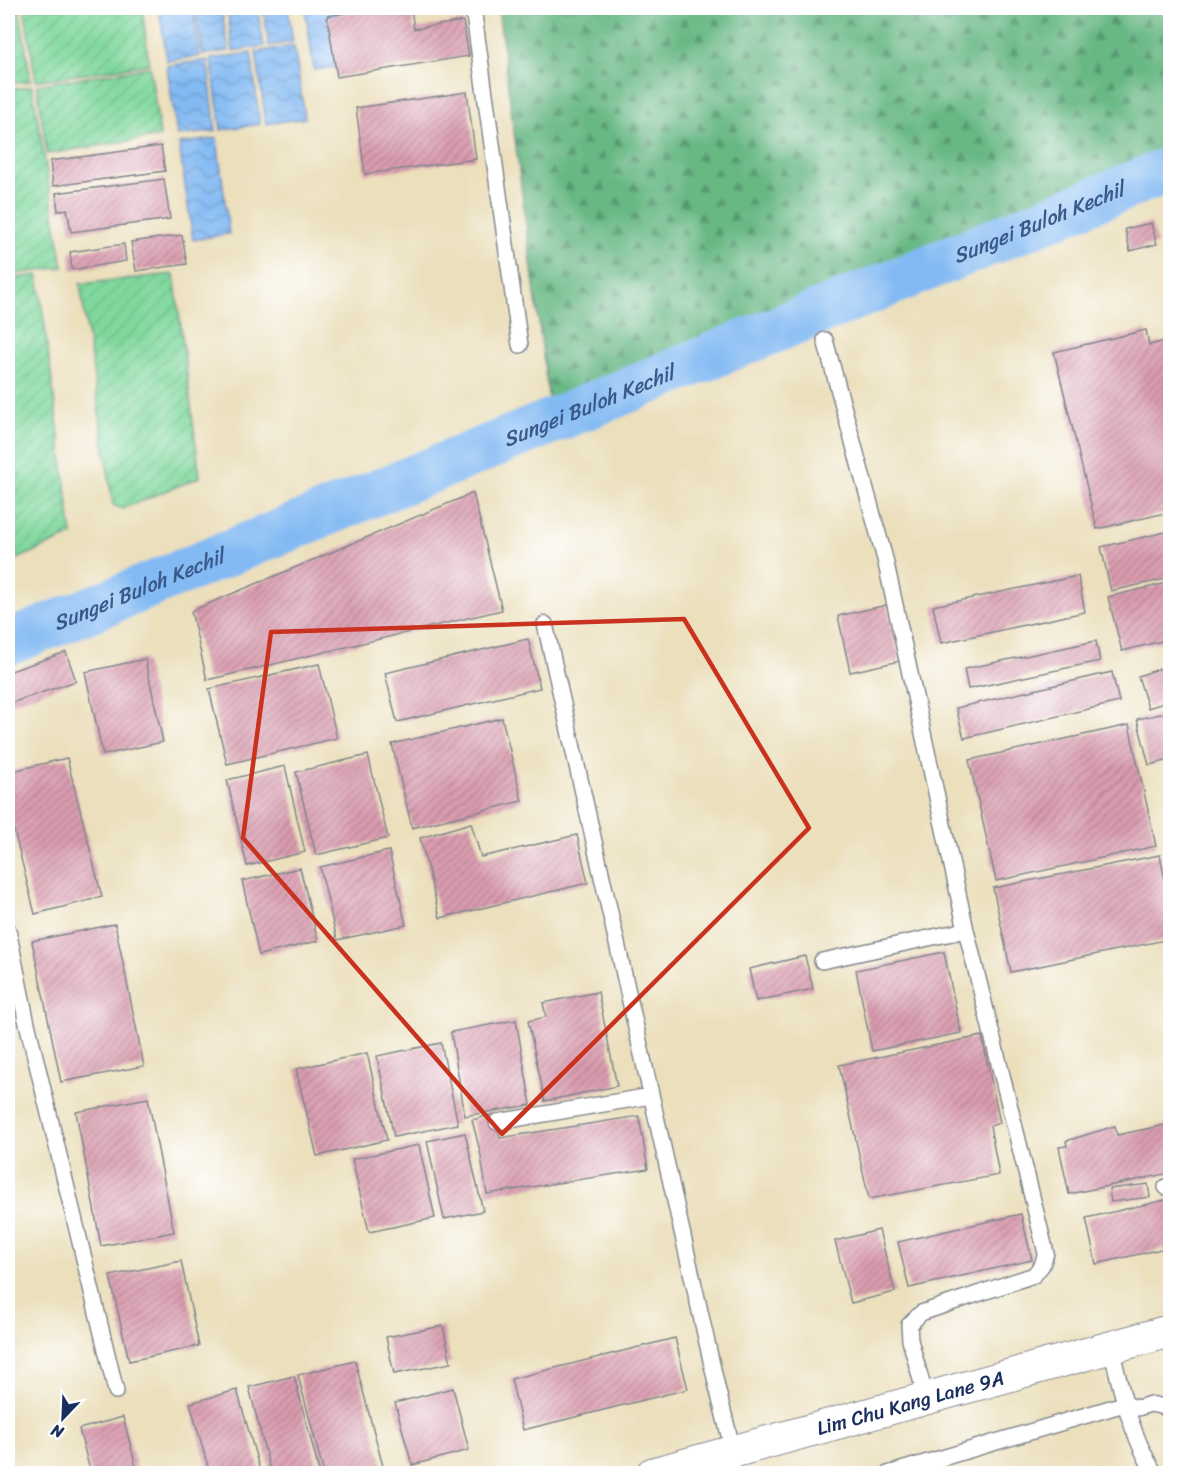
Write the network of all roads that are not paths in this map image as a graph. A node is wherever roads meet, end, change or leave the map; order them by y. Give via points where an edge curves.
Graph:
1 (472, 8) edge
2 (825, 340) dead end
3 (520, 345) dead end
4 (544, 624) dead end
5 (8, 930) edge
6 (966, 930) junction
7 (822, 961) dead end
8 (651, 1096) junction
9 (497, 1122) dead end
10 (1170, 1331) edge
11 (1111, 1347) junction
12 (116, 1391) dead end
13 (926, 1398) junction
14 (1124, 1404) junction
15 (1170, 1408) edge
16 (733, 1451) junction
17 (924, 1468) edge
18 (652, 1473) edge
19 (888, 1473) edge
20 (1155, 1473) edge

1 - 3 lane
2 - 6 lane via 885,559
4 - 8 lane
5 - 12 lane
6 - 7 lane
6 - 13 lane via 1046,1253 1034,1275 921,1313 909,1325
8 - 9 lane
8 - 16 lane
10 - 11 street, Lim Chu Kang Lane 9A
11 - 13 street, Lim Chu Kang Lane 9A
11 - 14 lane
13 - 16 street, Lim Chu Kang Lane 9A
14 - 15 lane
14 - 17 lane
14 - 20 lane
16 - 18 street, Lim Chu Kang Lane 9A
17 - 19 lane

